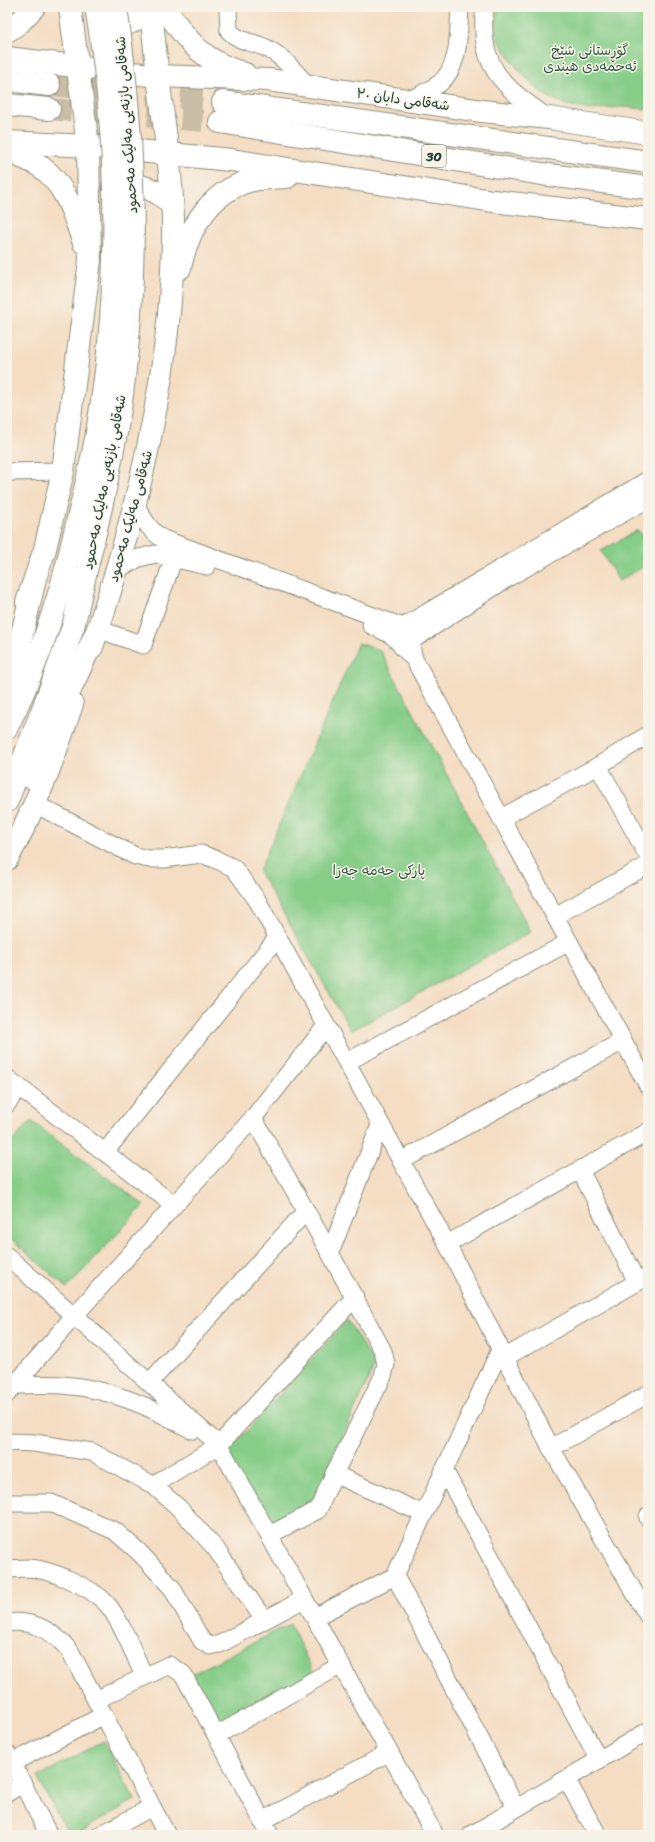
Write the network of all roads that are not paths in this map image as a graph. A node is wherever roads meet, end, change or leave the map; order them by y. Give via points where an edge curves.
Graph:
1 (34, 7) edge
2 (96, 7) edge
3 (116, 7) edge
4 (150, 7) edge
5 (165, 7) edge
6 (228, 7) edge
7 (460, 7) edge
8 (72, 14) edge
9 (484, 14) edge
10 (7, 32) edge
11 (7, 58) edge
12 (78, 67) junction
13 (158, 76) junction
14 (7, 80) edge
15 (268, 80) junction
16 (49, 85) tunnel mouth
17 (308, 86) junction
18 (410, 100) junction
19 (7, 105) edge
20 (49, 109) tunnel mouth
21 (549, 118) junction
22 (648, 133) edge
23 (7, 142) edge
24 (88, 146) junction
25 (7, 151) edge
26 (168, 154) junction
27 (648, 162) edge
28 (325, 174) junction
29 (648, 188) edge
30 (90, 203) junction
31 (172, 206) junction
32 (648, 218) edge
33 (90, 260) junction
34 (160, 379) junction
35 (63, 471) junction
36 (7, 472) edge
37 (648, 480) edge
38 (648, 500) edge
39 (134, 502) junction
40 (174, 558) junction
41 (116, 570) junction
42 (34, 583) junction
43 (98, 629) junction
44 (404, 642) junction
45 (7, 651) edge
46 (7, 689) edge
47 (7, 727) edge
48 (648, 735) edge
49 (598, 766) junction
50 (7, 801) edge
51 (35, 804) junction
52 (7, 813) edge
53 (501, 818) junction
54 (648, 856) edge
55 (9, 866) edge
56 (648, 866) edge
57 (555, 916) junction
58 (277, 938) junction
59 (569, 942) junction
60 (326, 1026) junction
61 (623, 1041) junction
62 (347, 1062) junction
63 (13, 1083) edge
64 (648, 1086) edge
65 (7, 1104) edge
66 (253, 1118) junction
67 (380, 1125) junction
68 (648, 1132) edge
69 (105, 1152) junction
70 (401, 1161) junction
71 (580, 1170) junction
72 (174, 1205) junction
73 (306, 1211) junction
74 (447, 1244) junction
75 (330, 1252) junction
76 (7, 1256) edge
77 (643, 1279) edge
78 (354, 1297) junction
79 (74, 1316) junction
80 (502, 1354) junction
81 (150, 1382) junction
82 (11, 1389) edge
83 (648, 1394) edge
84 (7, 1442) edge
85 (219, 1445) junction
86 (552, 1448) junction
87 (444, 1470) junction
88 (334, 1474) junction
89 (153, 1485) junction
90 (7, 1503) edge
91 (424, 1514) junction
92 (269, 1536) junction
93 (7, 1569) edge
94 (395, 1576) junction
95 (304, 1599) junction
96 (648, 1616) edge
97 (315, 1617) junction
98 (264, 1620) junction
99 (7, 1622) edge
100 (341, 1666) junction
101 (144, 1676) junction
102 (100, 1707) junction
103 (648, 1731) edge
104 (217, 1735) junction
105 (390, 1752) junction
106 (9, 1758) edge
107 (599, 1760) junction
108 (566, 1779) junction
109 (22, 1784) junction
110 (7, 1793) edge
111 (152, 1807) junction
112 (516, 1808) junction
113 (266, 1828) edge
114 (49, 1835) edge
115 (100, 1835) edge
116 (167, 1835) edge
117 (435, 1835) edge
118 (471, 1835) edge
119 (598, 1835) edge

1 - 10 main road via 23,20
2 - 47 main road, شەقامی بازنەیی مەلیک مەحمود, bridge via 103,47 114,195 109,330 96,438 53,616
3 - 50 main road, شەقامی بازنەیی مەلیک مەحمود, bridge via 126,86 134,195 128,335 123,386 106,488 73,628
4 - 8 main road via 144,15 132,22 110,28 84,26
4 - 13 main road, شەقامی مەلیک مەحمود
5 - 15 main road via 177,27 205,56 227,69
6 - 17 street via 229,31 232,34 247,43 266,48
7 - 18 street via 455,57 450,71 440,82
8 - 12 main road
9 - 21 street via 483,40 493,67 522,100
11 - 12 main road, شەقامی دابان ٣٠
12 - 13 main road, شەقامی دابان ٣٠
12 - 24 main road
13 - 15 main road, شەقامی دابان ٣٠
13 - 26 main road, شەقامی مەلیک مەحمود
14 - 16 main road
15 - 17 main road, شەقامی دابان ٣٠
17 - 18 main road, شەقامی دابان ٣٠
18 - 21 main road, شەقامی دابان ٣٠
19 - 20 main road
21 - 22 main road, شەقامی دابان ٣٠
23 - 24 main road
24 - 26 main road
24 - 30 main road
25 - 33 main road via 40,166 58,183 72,209
26 - 28 main road
26 - 31 main road, شەقامی مەلیک مەحمود
27 - 29 main road, شەقامی دابان ٣٠ / 30 via 222,112 542,174
28 - 32 main road via 493,201
28 - 34 main road via 248,182 231,189 207,208 190,234 181,263
30 - 31 main road via 101,190 129,184 154,190
30 - 33 main road
31 - 34 main road, شەقامی مەلیک مەحمود via 172,282
33 - 35 main road
34 - 39 main road, شەقامی مەلیک مەحمود
35 - 36 street
35 - 42 main road via 45,549
37 - 44 street via 547,540
38 - 44 street via 509,577
39 - 41 main road, شەقامی مەلیک مەحمود
39 - 44 street via 157,536
40 - 41 street via 147,555
40 - 43 street via 144,645
40 - 44 street via 197,562 379,628
41 - 43 main road, شەقامی مەلیک مەحمود
42 - 45 main road
42 - 46 main road
43 - 51 main road, شەقامی مەلیک مەحمود via 52,763
43 - 52 main road via 34,770
44 - 53 street
48 - 49 street
49 - 53 street
49 - 54 street
51 - 55 main road, شەقامی مەلیک مەحمود
51 - 58 street via 135,856 164,859 201,854 234,868 257,900
53 - 57 street
56 - 57 street
57 - 59 street
58 - 60 street
58 - 69 street
59 - 61 street
59 - 62 street
60 - 62 street
60 - 66 street
61 - 64 street
61 - 70 street
62 - 67 street
63 - 65 street
63 - 69 street
66 - 72 street
66 - 73 street
67 - 70 street
67 - 75 street
68 - 71 street
69 - 72 street
70 - 74 street
71 - 74 street
71 - 77 street
72 - 79 street
73 - 75 street
73 - 81 street
74 - 80 street
75 - 78 street
76 - 79 street
77 - 80 street
78 - 85 street
78 - 88 street via 386,1364 383,1376
79 - 81 street
79 - 82 street
80 - 86 street
80 - 87 street
81 - 85 street
82 - 85 street via 63,1385 115,1394 157,1410
83 - 86 street
84 - 89 street via 34,1443 92,1452
85 - 89 street
85 - 92 street
86 - 96 street
87 - 91 street
87 - 107 street
88 - 91 street
88 - 92 street via 318,1510
89 - 98 street via 179,1508 216,1549
90 - 98 street via 51,1503 115,1531 140,1553 172,1588 202,1642 210,1646 220,1644
91 - 94 street
92 - 95 street
93 - 101 street via 30,1568 69,1579 89,1589 106,1603 119,1623
94 - 97 street
94 - 112 street
95 - 97 street
95 - 98 street
97 - 100 street
99 - 102 street via 30,1624 48,1630 60,1639 70,1651
100 - 104 street
100 - 105 street
101 - 102 street
101 - 104 street via 169,1665 177,1669 183,1674
102 - 106 street
102 - 111 street
103 - 107 street
104 - 113 street
105 - 113 street
105 - 117 street
106 - 109 street
107 - 108 street
108 - 112 street
108 - 119 street
109 - 110 street
109 - 114 street
111 - 115 street
111 - 116 street
112 - 118 street

